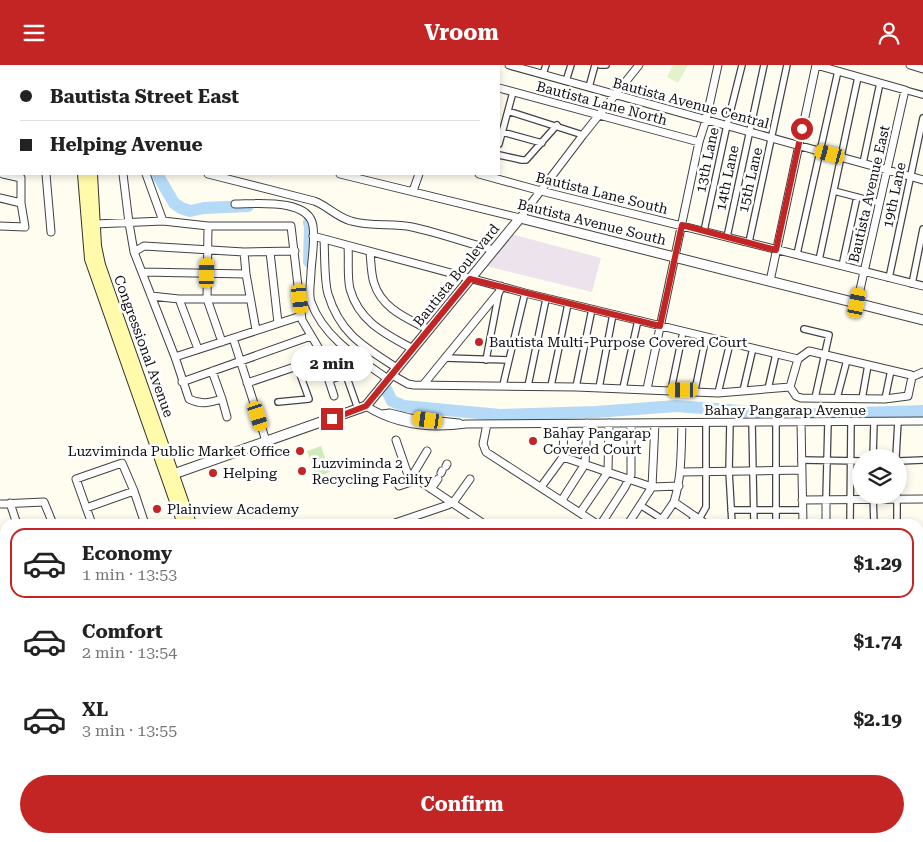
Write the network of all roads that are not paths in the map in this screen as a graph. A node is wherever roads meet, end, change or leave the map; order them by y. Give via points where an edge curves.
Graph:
1 (509, 65) edge
2 (546, 65) edge
3 (571, 65) edge
4 (595, 65) edge
5 (600, 65) edge
6 (606, 65) edge
7 (639, 65) edge
8 (718, 65) edge
9 (742, 65) edge
10 (764, 65) edge
11 (787, 65) edge
12 (816, 65) edge
13 (910, 65) edge
14 (521, 67) edge
15 (923, 69) edge
16 (838, 71) junction
17 (543, 74) junction
18 (858, 77) junction
19 (566, 81) junction
20 (880, 83) junction
21 (589, 87) junction
22 (500, 88) edge
23 (905, 90) junction
24 (513, 92) junction
25 (615, 95) junction
26 (923, 95) edge
27 (508, 111) junction
28 (599, 115) junction
29 (923, 118) edge
30 (706, 120) junction
31 (557, 125) junction
32 (727, 125) junction
33 (749, 132) junction
34 (502, 133) junction
35 (583, 135) junction
36 (772, 138) junction
37 (500, 140) edge
38 (700, 142) junction
39 (542, 143) junction
40 (798, 145) junction
41 (819, 151) junction
42 (500, 155) edge
43 (841, 157) junction
44 (863, 163) junction
45 (887, 170) junction
46 (46, 175) edge
47 (83, 175) edge
48 (92, 175) edge
49 (124, 175) edge
50 (146, 175) edge
51 (212, 175) edge
52 (344, 175) edge
53 (419, 175) edge
54 (490, 175) edge
55 (20, 176) edge
56 (911, 177) junction
57 (923, 180) edge
58 (413, 191) junction
59 (541, 191) junction
60 (834, 191) junction
61 (857, 197) junction
62 (0, 198) edge
63 (21, 203) junction
64 (880, 203) junction
65 (235, 204) dead end
66 (520, 218) junction
67 (164, 221) junction
68 (129, 223) junction
69 (95, 224) junction
70 (0, 225) edge
71 (682, 225) junction
72 (208, 226) junction
73 (923, 229) edge
74 (704, 231) junction
75 (50, 232) dead end
76 (313, 237) junction
77 (727, 237) junction
78 (324, 240) junction
79 (749, 242) junction
80 (348, 246) junction
81 (208, 250) junction
82 (494, 250) junction
83 (776, 250) junction
84 (295, 251) junction
85 (134, 252) junction
86 (244, 252) junction
87 (270, 252) junction
88 (370, 252) junction
89 (797, 254) junction
90 (675, 257) junction
91 (819, 260) junction
92 (842, 266) junction
93 (864, 271) junction
94 (142, 272) junction
95 (207, 273) junction
96 (246, 274) junction
97 (889, 278) junction
98 (470, 279) junction
99 (770, 281) junction
100 (912, 284) junction
101 (923, 286) edge
102 (500, 289) junction
103 (525, 293) junction
104 (151, 296) junction
105 (179, 299) junction
106 (207, 299) junction
107 (250, 299) junction
108 (546, 299) junction
109 (857, 303) junction
110 (568, 304) junction
111 (592, 309) junction
112 (301, 315) junction
113 (613, 315) junction
114 (923, 320) edge
115 (638, 321) junction
116 (278, 323) junction
117 (660, 326) junction
118 (804, 329) dead end
119 (429, 330) junction
120 (256, 331) junction
121 (683, 331) junction
122 (311, 336) junction
123 (706, 337) junction
124 (233, 339) junction
125 (222, 342) junction
126 (730, 343) junction
127 (753, 348) junction
128 (198, 349) junction
129 (413, 349) junction
130 (776, 354) junction
131 (825, 355) junction
132 (175, 357) junction
133 (321, 357) junction
134 (445, 358) junction
135 (798, 359) junction
136 (486, 360) junction
137 (509, 360) junction
138 (847, 360) junction
139 (240, 361) junction
140 (868, 365) junction
141 (297, 366) junction
142 (891, 370) junction
143 (212, 371) junction
144 (923, 372) edge
145 (392, 374) junction
146 (912, 377) junction
147 (329, 380) junction
148 (182, 382) junction
149 (247, 383) junction
150 (423, 385) junction
151 (503, 385) junction
152 (528, 386) junction
153 (551, 386) junction
154 (576, 387) junction
155 (599, 387) junction
156 (790, 387) junction
157 (623, 388) junction
158 (647, 389) junction
159 (768, 389) junction
160 (671, 390) junction
161 (694, 390) junction
162 (743, 391) junction
163 (718, 393) junction
164 (334, 397) dead end
165 (815, 398) junction
166 (838, 398) junction
167 (222, 399) junction
168 (862, 399) junction
169 (885, 399) junction
170 (278, 402) dead end
171 (362, 407) junction
172 (228, 417) dead end
173 (874, 421) junction
174 (898, 421) junction
175 (923, 421) edge
176 (752, 422) junction
177 (776, 422) junction
178 (801, 422) junction
179 (828, 422) junction
180 (851, 422) junction
181 (587, 423) junction
182 (609, 423) junction
183 (631, 423) junction
184 (655, 423) junction
185 (682, 423) junction
186 (706, 423) junction
187 (730, 423) junction
188 (487, 424) junction
189 (564, 424) junction
190 (396, 440) dead end
191 (266, 441) junction
192 (872, 449) edge
193 (896, 449) edge
194 (428, 451) dead end
195 (563, 457) junction
196 (801, 460) junction
197 (850, 460) junction
198 (923, 460) edge
199 (827, 461) junction
200 (907, 461) edge
201 (585, 464) junction
202 (775, 470) junction
203 (802, 470) junction
204 (443, 471) dead end
205 (729, 471) junction
206 (753, 471) junction
207 (608, 472) junction
208 (681, 472) junction
209 (706, 472) junction
210 (170, 475) junction
211 (414, 478) junction
212 (470, 479) dead end
213 (629, 479) junction
214 (399, 486) dead end
215 (541, 487) junction
216 (652, 487) junction
217 (679, 487) junction
218 (431, 489) junction
219 (134, 491) junction
220 (907, 498) edge
221 (923, 499) edge
222 (562, 500) junction
223 (802, 500) junction
224 (826, 500) junction
225 (850, 500) junction
226 (674, 502) junction
227 (10, 503) junction
228 (452, 503) junction
229 (0, 504) edge
230 (873, 504) edge
231 (897, 504) edge
232 (640, 505) junction
233 (86, 508) junction
234 (731, 510) junction
235 (775, 510) junction
236 (753, 511) junction
237 (802, 511) junction
238 (580, 513) junction
239 (419, 516) junction
240 (697, 518) joint
241 (15, 519) edge
242 (51, 519) edge
243 (90, 519) edge
244 (143, 519) edge
245 (181, 519) edge
246 (190, 519) edge
247 (408, 519) edge
248 (420, 519) edge
249 (476, 519) edge
250 (589, 519) edge
251 (604, 519) edge
252 (631, 519) edge
253 (657, 519) edge
254 (663, 519) edge
255 (732, 519) edge
256 (754, 519) edge
257 (776, 519) edge
258 (802, 519) edge
259 (826, 519) edge
260 (850, 519) edge
261 (874, 519) edge
262 (897, 519) edge

1 - 14 street, Bautista Avenue Central
2 - 17 street
3 - 19 street
4 - 21 street
5 - 6 street
7 - 25 street, Bautista Boulevard
8 - 30 street
9 - 32 street, 13th Lane
10 - 33 street, 14th Lane
11 - 36 street, 15th Lane
12 - 16 street
12 - 40 street
13 - 15 street
14 - 17 street, Bautista Avenue Central
16 - 18 street
16 - 41 street
17 - 19 street, Bautista Avenue Central
18 - 20 street
18 - 43 street
19 - 21 street, Bautista Avenue Central
20 - 23 street
20 - 44 street
21 - 25 street, Bautista Avenue Central
22 - 24 street, Bautista Lane North
23 - 26 street
23 - 45 street, Bautista Avenue East
24 - 27 street
24 - 28 street, Bautista Lane North
25 - 28 street, Bautista Boulevard
25 - 30 street, Bautista Avenue Central
27 - 31 street
27 - 34 street
28 - 35 street, Bautista Boulevard
28 - 38 street, Bautista Lane North
29 - 56 street, 19th Lane
30 - 32 street, Bautista Avenue Central
30 - 38 street
31 - 35 street
31 - 39 street
32 - 33 street, Bautista Avenue Central
32 - 74 street, 13th Lane
33 - 36 street, Bautista Avenue Central
33 - 77 street, 14th Lane
34 - 37 street
34 - 39 street
35 - 59 street, Bautista Boulevard
36 - 40 street, Bautista Avenue Central
36 - 79 street, 15th Lane
38 - 71 street
39 - 42 street via 526,160
40 - 41 street, Bautista Avenue Central
40 - 83 street
41 - 43 street, Bautista Avenue Central
41 - 89 street
43 - 44 street, Bautista Avenue Central
43 - 60 street
44 - 45 street, Bautista Avenue Central
45 - 56 street, Bautista Avenue Central
45 - 64 street, Bautista Avenue East
46 - 75 street
47 - 210 main road, Congressional Avenue via 90,259
48 - 69 main road, Congressional Avenue
49 - 68 street
50 - 67 street
51 - 82 street via 314,201 352,221 412,227
52 - 58 street, Bautista Avenue South
53 - 58 street
54 - 59 street, Bautista Lane South
55 - 63 street
56 - 57 street, Bautista Avenue Central
56 - 97 street, 19th Lane
58 - 66 street, Bautista Avenue South
59 - 66 street, Bautista Boulevard
59 - 71 street, Bautista Lane South
60 - 61 street
60 - 91 street
61 - 64 street
61 - 92 street
62 - 63 street
63 - 70 street via 25,227
64 - 93 street, Bautista Avenue East
65 - 76 street via 303,210 311,219
66 - 82 street, Bautista Boulevard
66 - 90 street, Bautista Avenue South
67 - 68 street
67 - 72 street
68 - 69 street
68 - 85 street
69 - 210 main road, Congressional Avenue via 100,265
71 - 74 street, Bautista Lane South
71 - 90 street
72 - 81 street
72 - 84 street via 291,226
73 - 100 street
74 - 77 street, Bautista Lane South
76 - 78 street
76 - 145 street via 310,300 319,319 330,335 349,351
77 - 79 street, Bautista Lane South
78 - 80 street
78 - 145 street via 328,293 343,325
79 - 83 street, Bautista Lane South
80 - 88 street
80 - 129 street via 350,289 360,311 372,325
81 - 85 street via 144,246
81 - 86 street
81 - 95 street
82 - 98 street, Bautista Boulevard
83 - 89 street, Bautista Lane South
83 - 99 street
84 - 87 street
84 - 112 street
85 - 94 street
86 - 87 street
86 - 96 street
87 - 116 street
88 - 98 street
88 - 119 street via 373,282 380,297 391,309
89 - 91 street, Bautista Lane South
90 - 99 street, Bautista Avenue South
90 - 117 street
91 - 92 street, Bautista Lane South
92 - 93 street, Bautista Lane South
93 - 97 street, Bautista Lane South
93 - 109 street, Bautista Avenue East
94 - 95 street
94 - 104 street
95 - 96 street
95 - 106 street
96 - 107 street
97 - 100 street, Bautista Lane South
98 - 102 street
98 - 119 street, Bautista Boulevard
99 - 109 street, Bautista Avenue South
100 - 101 street, Bautista Lane South
102 - 103 street
102 - 134 street
102 - 136 street
103 - 108 street
103 - 137 street
104 - 105 street
104 - 132 street
105 - 106 street
105 - 128 street
106 - 107 street
106 - 125 street
107 - 120 street
108 - 110 street
108 - 152 street
109 - 114 street, Bautista Avenue South
110 - 111 street
110 - 153 street
111 - 113 street
111 - 154 street
112 - 116 street
112 - 122 street
113 - 115 street
113 - 155 street
115 - 117 street
115 - 157 street
116 - 120 street
117 - 121 street
117 - 158 street
118 - 131 street via 830,335
119 - 129 street, Bautista Boulevard
120 - 124 street
121 - 123 street
121 - 160 street
122 - 133 street
122 - 139 street
123 - 126 street
123 - 161 street
124 - 125 street
124 - 139 street
125 - 128 street
126 - 127 street
126 - 163 street
127 - 130 street
127 - 162 street
128 - 132 street
129 - 145 street, Bautista Boulevard
130 - 135 street
130 - 159 street
131 - 135 street via 809,351
131 - 138 street
131 - 165 street
132 - 148 street
133 - 141 street
133 - 147 street
134 - 136 street
134 - 150 street
135 - 156 street
136 - 137 street
137 - 151 street
138 - 140 street
138 - 166 street
139 - 143 street
139 - 149 street
140 - 142 street
140 - 168 street
141 - 149 street
141 - 170 street via 309,399
142 - 146 street
142 - 169 street
143 - 148 street
143 - 167 street
144 - 146 street
145 - 150 street via 408,384
145 - 171 street, Bautista Boulevard
146 - 169 street via 908,396
147 - 164 street
147 - 171 street via 346,375
148 - 167 street via 189,399 197,403
149 - 191 street
150 - 151 street
151 - 152 street
152 - 153 street
153 - 154 street
154 - 155 street
155 - 157 street
156 - 159 street
156 - 165 street via 798,398
157 - 158 street
158 - 160 street
159 - 162 street
160 - 161 street
161 - 163 street
162 - 163 street
165 - 166 street
166 - 168 street
167 - 172 street
168 - 169 street
171 - 188 street, Bahay Pangarap Avenue via 410,418
171 - 191 street
173 - 174 street, Bahay Pangarap Avenue
173 - 180 street, Bahay Pangarap Avenue
173 - 192 street
174 - 175 street, Bahay Pangarap Avenue
174 - 193 street
176 - 177 street, Bahay Pangarap Avenue
176 - 187 street, Bahay Pangarap Avenue
176 - 206 street
177 - 178 street, Bahay Pangarap Avenue
177 - 202 street
178 - 179 street, Bahay Pangarap Avenue
178 - 196 street
179 - 180 street, Bahay Pangarap Avenue
179 - 199 street
180 - 197 street
181 - 182 street, Bahay Pangarap Avenue
181 - 189 street, Bahay Pangarap Avenue
181 - 201 street
182 - 183 street, Bahay Pangarap Avenue
182 - 207 street
183 - 184 street, Bahay Pangarap Avenue
183 - 213 street
184 - 185 street, Bahay Pangarap Avenue
184 - 216 street
185 - 186 street, Bahay Pangarap Avenue
185 - 208 street
186 - 187 street, Bahay Pangarap Avenue
186 - 209 street
187 - 205 street
188 - 189 street, Bahay Pangarap Avenue
188 - 215 street via 483,444 486,452
189 - 195 street
190 - 211 street via 408,472
191 - 210 street
194 - 211 street
195 - 201 street
195 - 215 street
196 - 199 street
196 - 203 street
197 - 199 street
197 - 225 street
198 - 200 street
199 - 224 street
201 - 207 street
201 - 222 street
202 - 203 street
202 - 206 street
202 - 235 street
203 - 223 street
204 - 218 street
205 - 206 street
205 - 209 street
205 - 234 street
206 - 236 street
207 - 213 street
207 - 238 street
208 - 209 street
208 - 217 street
209 - 240 street via 706,507
210 - 245 main road, Congressional Avenue
210 - 246 main road, Congressional Avenue
211 - 214 street
211 - 218 street
212 - 228 street
213 - 216 street
213 - 251 street
215 - 222 street
216 - 217 street
216 - 232 street
217 - 226 street
218 - 228 street
219 - 233 street
219 - 233 street via 122,463 76,479
219 - 244 street
220 - 221 street
222 - 238 street
223 - 224 street
223 - 237 street
224 - 225 street
224 - 259 street
225 - 260 street
226 - 240 street
226 - 254 street
227 - 229 street
227 - 241 street
227 - 242 street via 44,501
228 - 239 street
228 - 249 street
230 - 261 street
231 - 262 street
232 - 252 street
232 - 253 street
233 - 243 street
234 - 236 street
234 - 255 street
235 - 236 street
235 - 237 street
235 - 257 street
236 - 256 street
237 - 258 street
238 - 250 street
239 - 247 street
239 - 248 street

